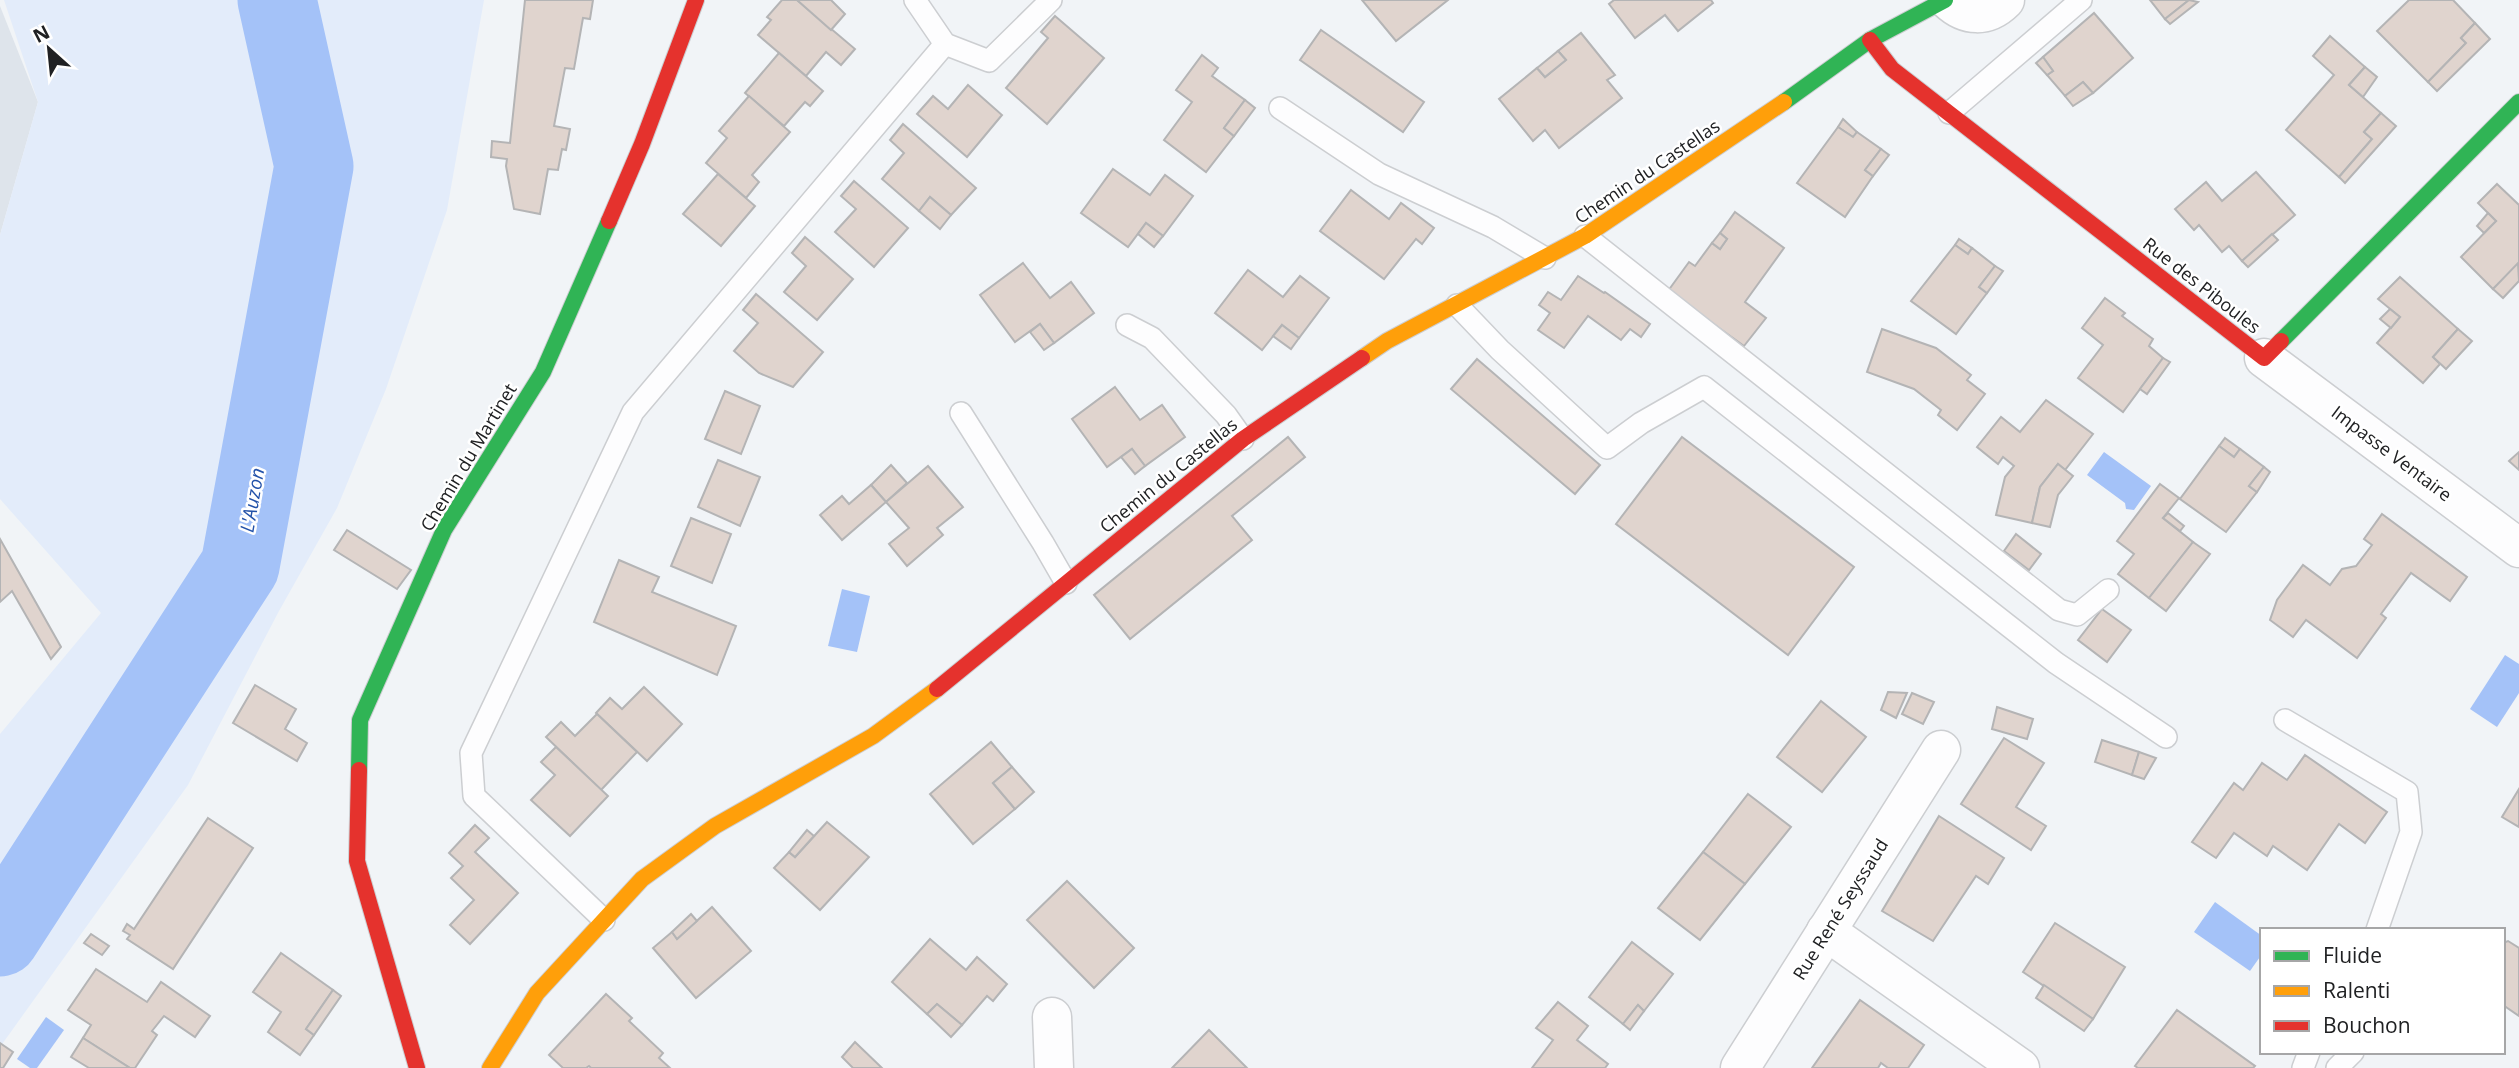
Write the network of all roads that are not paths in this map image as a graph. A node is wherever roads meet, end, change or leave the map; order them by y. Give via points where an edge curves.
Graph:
1 (696, 0) edge
2 (915, 0) edge
3 (1051, 0) edge
4 (1946, 0) edge
5 (2005, 0) edge
6 (2081, 0) edge
7 (1870, 40) junction
8 (945, 44) junction
9 (2519, 102) edge
10 (1280, 108) dead end
11 (1949, 113) junction
12 (1585, 236) junction
13 (1545, 258) junction
14 (1457, 305) junction
15 (1126, 325) dead end
16 (2264, 358) junction
17 (961, 413) dead end
18 (1242, 439) junction
19 (2519, 548) edge
20 (1066, 583) junction
21 (2108, 590) dead end
22 (2285, 720) dead end
23 (2166, 737) dead end
24 (1941, 750) dead end
25 (604, 920) junction
26 (2378, 928) edge
27 (1826, 931) junction
28 (1052, 1017) dead end
29 (2351, 1054) edge
30 (417, 1068) edge
31 (490, 1068) edge
32 (1054, 1068) edge
33 (1740, 1068) edge
34 (2020, 1068) edge
35 (2337, 1068) edge

1 - 30 street, Chemin du Martinet via 642,144 543,372 444,530 360,720 357,861
2 - 8 lane
3 - 8 lane via 989,61
4 - 5 street via 1969,13 1983,13
4 - 7 street, Chemin du Castellas
6 - 11 lane
7 - 11 street, Rue des Piboules via 1892,69
7 - 12 street, Chemin du Castellas
8 - 25 lane via 633,412 471,752 474,796
9 - 16 street, Rue des Piboules
10 - 13 lane via 1379,174 1493,227
11 - 16 street, Rue des Piboules
12 - 13 street, Chemin du Castellas
12 - 21 lane via 2059,610 2077,615
13 - 14 street, Chemin du Castellas
14 - 18 street, Chemin du Castellas via 1387,341
14 - 23 lane via 1607,448 1704,387 2056,663
15 - 18 lane via 1152,338 1226,415
16 - 19 street, Impasse Ventaire
17 - 20 lane
18 - 20 street, Chemin du Castellas
20 - 25 street, Chemin du Castellas via 873,736 715,825 642,879
22 - 26 lane via 2407,792 2411,832
24 - 27 street, Rue René Seyssaud
25 - 31 street, Chemin du Castellas via 537,993
27 - 33 street, Rue René Seyssaud
27 - 34 street
28 - 32 street
29 - 35 lane

